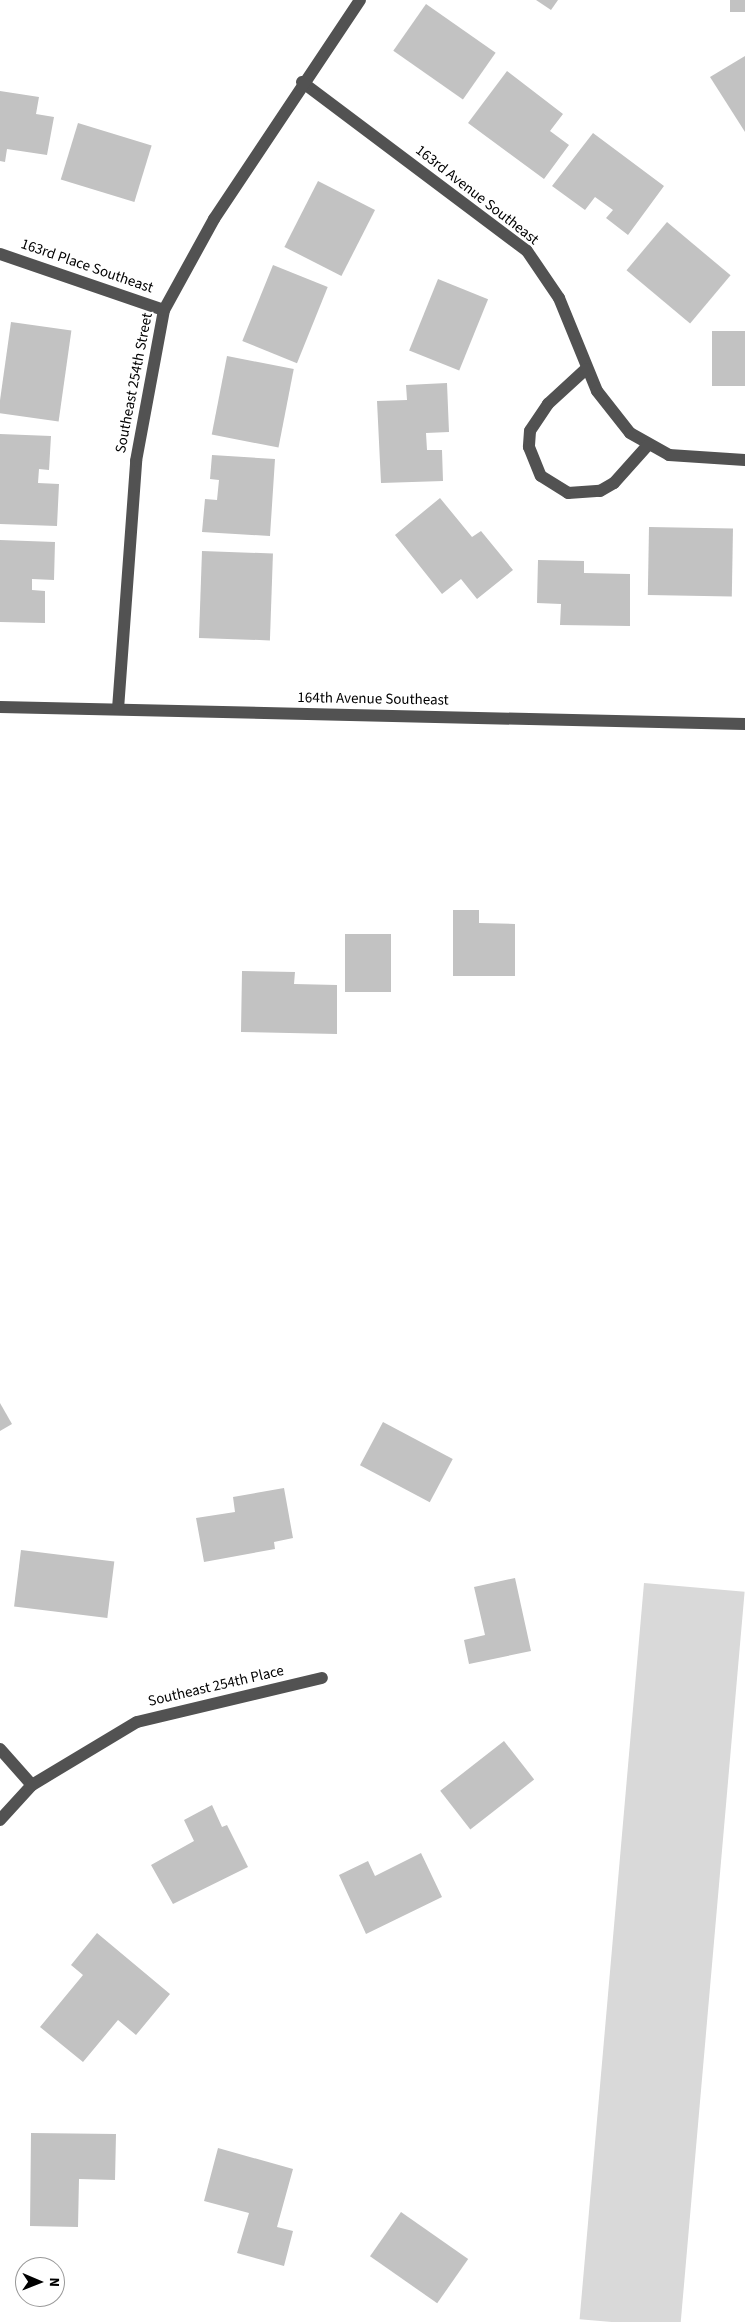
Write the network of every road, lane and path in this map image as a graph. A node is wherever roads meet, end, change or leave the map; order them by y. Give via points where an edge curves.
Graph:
1 (360, 0) edge
2 (302, 82) junction
3 (0, 254) edge
4 (164, 310) junction
5 (586, 369) junction
6 (648, 445) junction
7 (745, 460) edge
8 (0, 707) edge
9 (118, 709) junction
10 (745, 724) edge
11 (322, 1678) dead end
12 (0, 1749) edge
13 (32, 1785) junction
14 (0, 1820) edge

1 - 2 street, Southeast 254th Street
2 - 4 street, Southeast 254th Street via 214,219
2 - 5 street, 163rd Avenue Southeast via 527,251 559,298
3 - 4 street, 163rd Place Southeast
4 - 9 street, Southeast 254th Street via 136,461
5 - 6 street, 163rd Avenue Southeast via 612,413
5 - 6 street via 537,416 529,447 541,476 568,493 600,491 614,482
6 - 7 street, 163rd Avenue Southeast via 669,455
8 - 9 street, 164th Avenue Southeast
9 - 10 street, 164th Avenue Southeast
11 - 13 street, Southeast 254th Place via 137,1722
12 - 13 street
13 - 14 street, Southeast 254th Place

